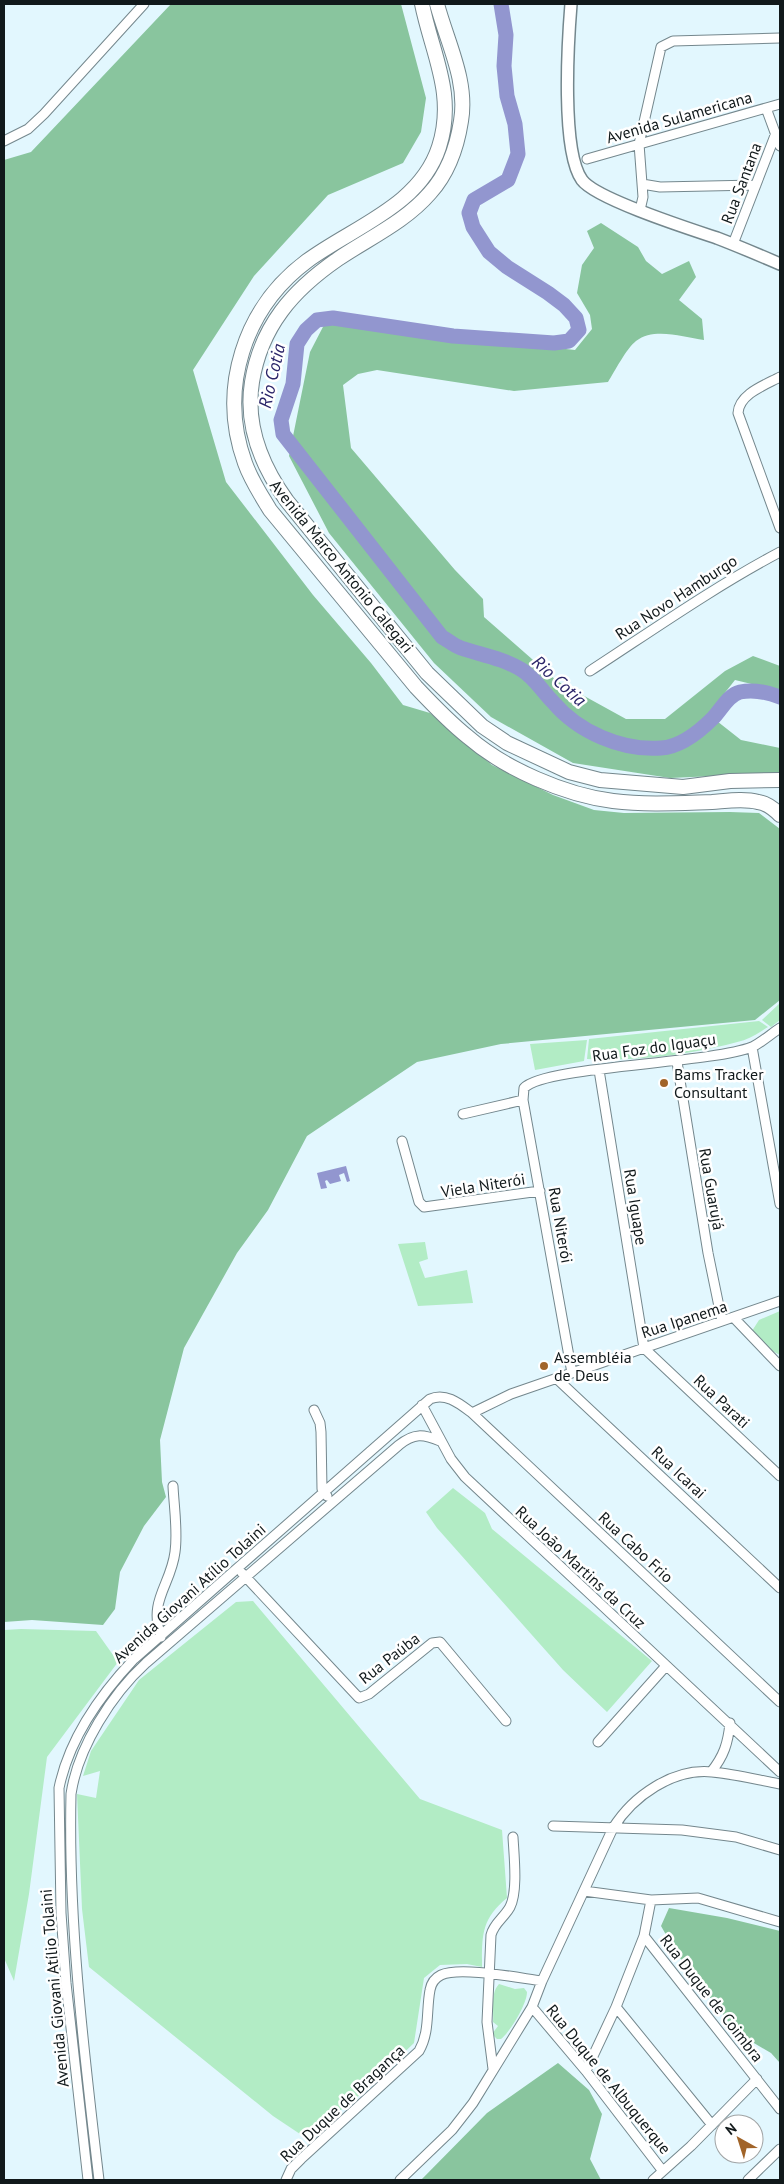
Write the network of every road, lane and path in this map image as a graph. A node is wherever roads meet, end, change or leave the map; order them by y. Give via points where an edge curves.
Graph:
1 (144, 4) edge
2 (422, 4) edge
3 (437, 4) edge
4 (571, 4) edge
5 (780, 38) edge
6 (780, 104) edge
7 (766, 108) junction
8 (776, 133) junction
9 (4, 142) edge
10 (639, 144) junction
11 (780, 146) edge
12 (587, 159) dead end
13 (642, 184) junction
14 (756, 185) junction
15 (640, 210) junction
16 (733, 244) junction
17 (780, 264) edge
18 (780, 377) edge
19 (780, 528) edge
20 (780, 552) edge
21 (590, 671) dead end
22 (780, 780) edge
23 (780, 815) edge
24 (780, 1028) edge
25 (752, 1047) junction
26 (677, 1062) junction
27 (598, 1070) junction
28 (528, 1084) joint
29 (523, 1100) junction
30 (463, 1114) dead end
31 (402, 1141) dead end
32 (540, 1192) junction
33 (780, 1204) edge
34 (780, 1302) edge
35 (734, 1318) junction
36 (722, 1321) junction
37 (644, 1348) junction
38 (780, 1366) edge
39 (572, 1373) junction
40 (556, 1378) junction
41 (430, 1399) junction
42 (422, 1405) junction
43 (314, 1410) dead end
44 (472, 1413) junction
45 (429, 1418) junction
46 (440, 1441) junction
47 (780, 1476) edge
48 (173, 1486) dead end
49 (324, 1493) junction
50 (332, 1502) junction
51 (238, 1568) junction
52 (246, 1577) junction
53 (780, 1588) edge
54 (161, 1637) junction
55 (666, 1666) junction
56 (780, 1702) edge
57 (506, 1721) dead end
58 (730, 1723) junction
59 (598, 1742) dead end
60 (712, 1772) junction
61 (780, 1772) edge
62 (780, 1784) edge
63 (553, 1826) dead end
64 (613, 1828) junction
65 (513, 1838) dead end
66 (780, 1850) edge
67 (584, 1891) junction
68 (651, 1900) junction
69 (780, 1922) edge
70 (644, 1936) junction
71 (489, 1975) junction
72 (542, 1981) junction
73 (532, 2007) junction
74 (616, 2007) junction
75 (493, 2069) junction
76 (586, 2071) junction
77 (757, 2080) junction
78 (780, 2109) edge
79 (712, 2125) junction
80 (780, 2149) edge
81 (662, 2170) junction
82 (88, 2180) edge
83 (99, 2180) edge
84 (286, 2180) edge
85 (400, 2180) edge
86 (653, 2180) edge
87 (748, 2180) edge

1 - 9 street via 44,114 28,129
2 - 23 main road, Avenida Marco Antonio Calegari via 445,95 446,120 439,148 418,185 396,204 307,261 274,293 261,313 248,335 234,389 234,415 244,463 270,510 416,687 469,739 538,779 572,792 612,801 660,804 758,802
3 - 22 main road, Avenida Marco Antonio Calegari via 454,54 462,104 462,120 449,164 430,193 410,212 311,279 274,320 261,344 251,391 251,418 260,457 287,501 427,674 482,726 507,743 569,772 600,780 683,787 730,781
4 - 15 street via 569,119 575,165 588,186
5 - 10 street via 673,42 661,46
6 - 7 street, Avenida Sulamericana
7 - 8 street
7 - 10 street, Avenida Sulamericana
8 - 11 street
8 - 14 street, Rua Santana
10 - 12 street, Avenida Sulamericana
10 - 13 street
13 - 14 street
13 - 15 street
14 - 16 street, Rua Santana
15 - 16 street
16 - 17 street
18 - 19 street via 748,395 740,403 738,413
20 - 21 street, Rua Novo Hamburgo via 698,600
24 - 25 street, Rua Foz do Iguaçu
25 - 26 street, Rua Foz do Iguaçu
25 - 33 street
26 - 27 street, Rua Foz do Iguaçu
26 - 36 street, Rua Guarujá
27 - 28 street, Rua Foz do Iguaçu
27 - 37 street, Rua Iguape
28 - 29 street, Rua Niterói via 522,1092
29 - 30 street
29 - 32 street, Rua Niterói
31 - 32 street, Viela Niterói via 421,1205 430,1208
32 - 39 street, Rua Niterói
34 - 35 street, Rua Ipanema
35 - 36 street, Rua Ipanema
35 - 38 street
36 - 37 street, Rua Ipanema
37 - 39 street, Rua Ipanema
37 - 47 street, Rua Parati
39 - 40 street, Rua Ipanema
40 - 44 street, Rua Ipanema via 510,1394
40 - 53 street, Rua Icarai
41 - 42 street, Avenida Giovani Atílio Tolaini
41 - 44 street via 441,1396
41 - 45 street, Rua João Martins da Cruz
42 - 45 street, Rua João Martins da Cruz
42 - 49 street, Avenida Giovani Atílio Tolaini
43 - 49 street via 321,1432
44 - 56 street, Rua Cabo Frio
45 - 46 street, Rua João Martins da Cruz
46 - 50 street, Avenida Giovani Atílio Tolaini via 426,1435 410,1437
46 - 55 street, Rua João Martins da Cruz via 465,1478
48 - 54 street via 175,1554 157,1604 156,1624
49 - 50 street
49 - 51 street, Avenida Giovani Atílio Tolaini
50 - 52 street, Avenida Giovani Atílio Tolaini
51 - 52 street
51 - 54 street, Avenida Giovani Atílio Tolaini
52 - 57 street, Rua Paúba via 359,1698 369,1694 432,1643 440,1642
52 - 83 street, Avenida Giovani Atílio Tolaini via 130,1678 93,1734 73,1778 71,1814 76,1971
54 - 82 street, Avenida Giovani Atílio Tolaini via 134,1659 101,1699 70,1752 58,1788 66,1983
55 - 58 street, Rua João Martins da Cruz
55 - 59 street
58 - 60 street via 722,1758
58 - 61 street, Rua João Martins da Cruz
60 - 62 street
60 - 64 street via 692,1772 656,1787 629,1806
63 - 64 street
64 - 66 street via 709,1833
64 - 67 street
65 - 71 street via 514,1894 509,1908 492,1928
67 - 68 street
67 - 72 street
68 - 69 street via 698,1898
68 - 70 street
70 - 74 street
70 - 77 street, Rua Duque de Coimbra
71 - 72 street, Rua Duque de Bragança
71 - 75 street via 487,2022
71 - 84 street, Rua Duque de Bragança via 446,1973 435,1980 430,1990 427,2032 419,2051 301,2159
72 - 73 street
73 - 75 street
73 - 76 street, Rua Duque de Albuquerque
74 - 76 street
74 - 79 street
75 - 85 street via 473,2104 452,2130
76 - 81 street, Rua Duque de Albuquerque
77 - 78 street, Rua Duque de Coimbra
77 - 79 street
79 - 81 street
80 - 87 street
81 - 86 street

